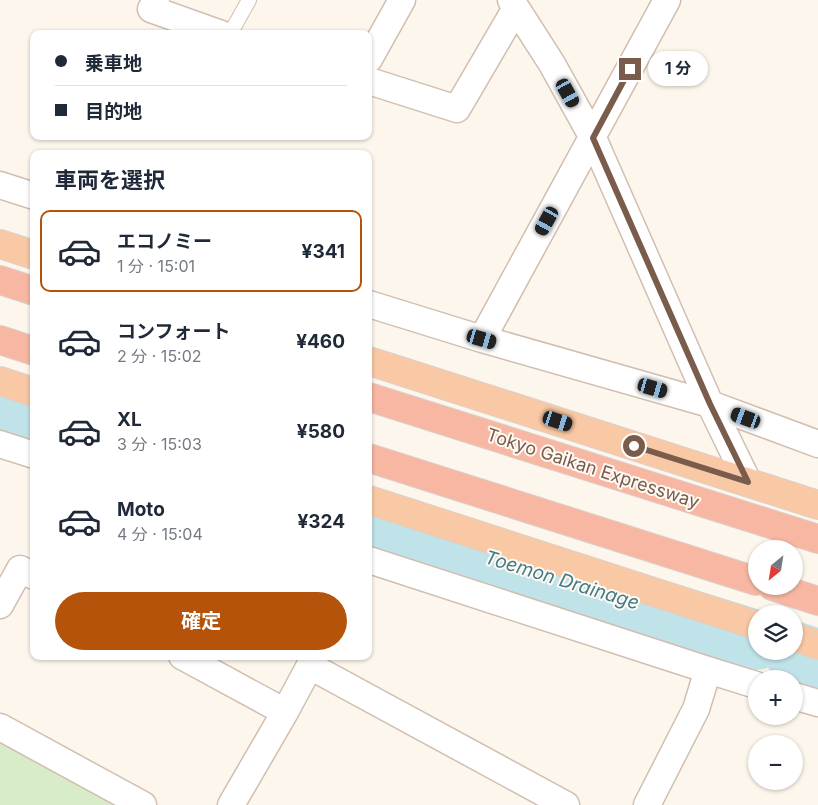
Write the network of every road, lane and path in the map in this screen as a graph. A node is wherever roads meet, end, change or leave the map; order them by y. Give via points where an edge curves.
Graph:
1 (156, 0) edge
2 (249, 0) edge
3 (402, 0) edge
4 (667, 0) edge
5 (513, 4) edge
6 (210, 30) edge
7 (232, 30) edge
8 (372, 54) edge
9 (372, 82) edge
10 (593, 138) junction
11 (0, 185) edge
12 (30, 195) edge
13 (0, 244) edge
14 (30, 254) edge
15 (0, 280) edge
16 (30, 290) edge
17 (372, 305) edge
18 (482, 339) junction
19 (0, 340) edge
20 (30, 350) edge
21 (372, 362) edge
22 (0, 381) edge
23 (30, 391) edge
24 (372, 398) edge
25 (710, 404) junction
26 (0, 444) edge
27 (818, 444) edge
28 (30, 454) edge
29 (372, 459) edge
30 (748, 482) junction
31 (372, 501) edge
32 (818, 505) edge
33 (818, 539) edge
34 (372, 561) edge
35 (30, 574) edge
36 (748, 578) edge
37 (800, 595) edge
38 (818, 601) edge
39 (0, 604) edge
40 (748, 622) edge
41 (803, 640) edge
42 (818, 645) edge
43 (189, 660) edge
44 (313, 661) edge
45 (708, 670) junction
46 (748, 682) edge
47 (803, 699) edge
48 (818, 703) edge
49 (285, 712) junction
50 (0, 727) edge
51 (143, 805) edge
52 (231, 805) edge
53 (566, 805) edge
54 (647, 805) edge

1 - 6 street via 151,9
2 - 7 lane
3 - 8 street
4 - 10 street
5 - 9 street via 457,109
5 - 10 street via 552,64
10 - 18 street
10 - 25 street
11 - 12 street
13 - 14 highway
15 - 16 highway
17 - 18 street
18 - 25 street
19 - 20 highway
21 - 30 highway
22 - 23 highway
24 - 33 highway, Tokyo Gaikan Expressway
25 - 27 street
25 - 30 street
26 - 28 street
29 - 36 highway
30 - 32 highway
31 - 40 highway
34 - 45 street
35 - 39 street via 20,569
37 - 38 highway
41 - 42 highway
43 - 49 street
44 - 49 street
44 - 53 street
45 - 46 street
45 - 54 street via 696,709
47 - 48 street
49 - 52 street
50 - 51 street

